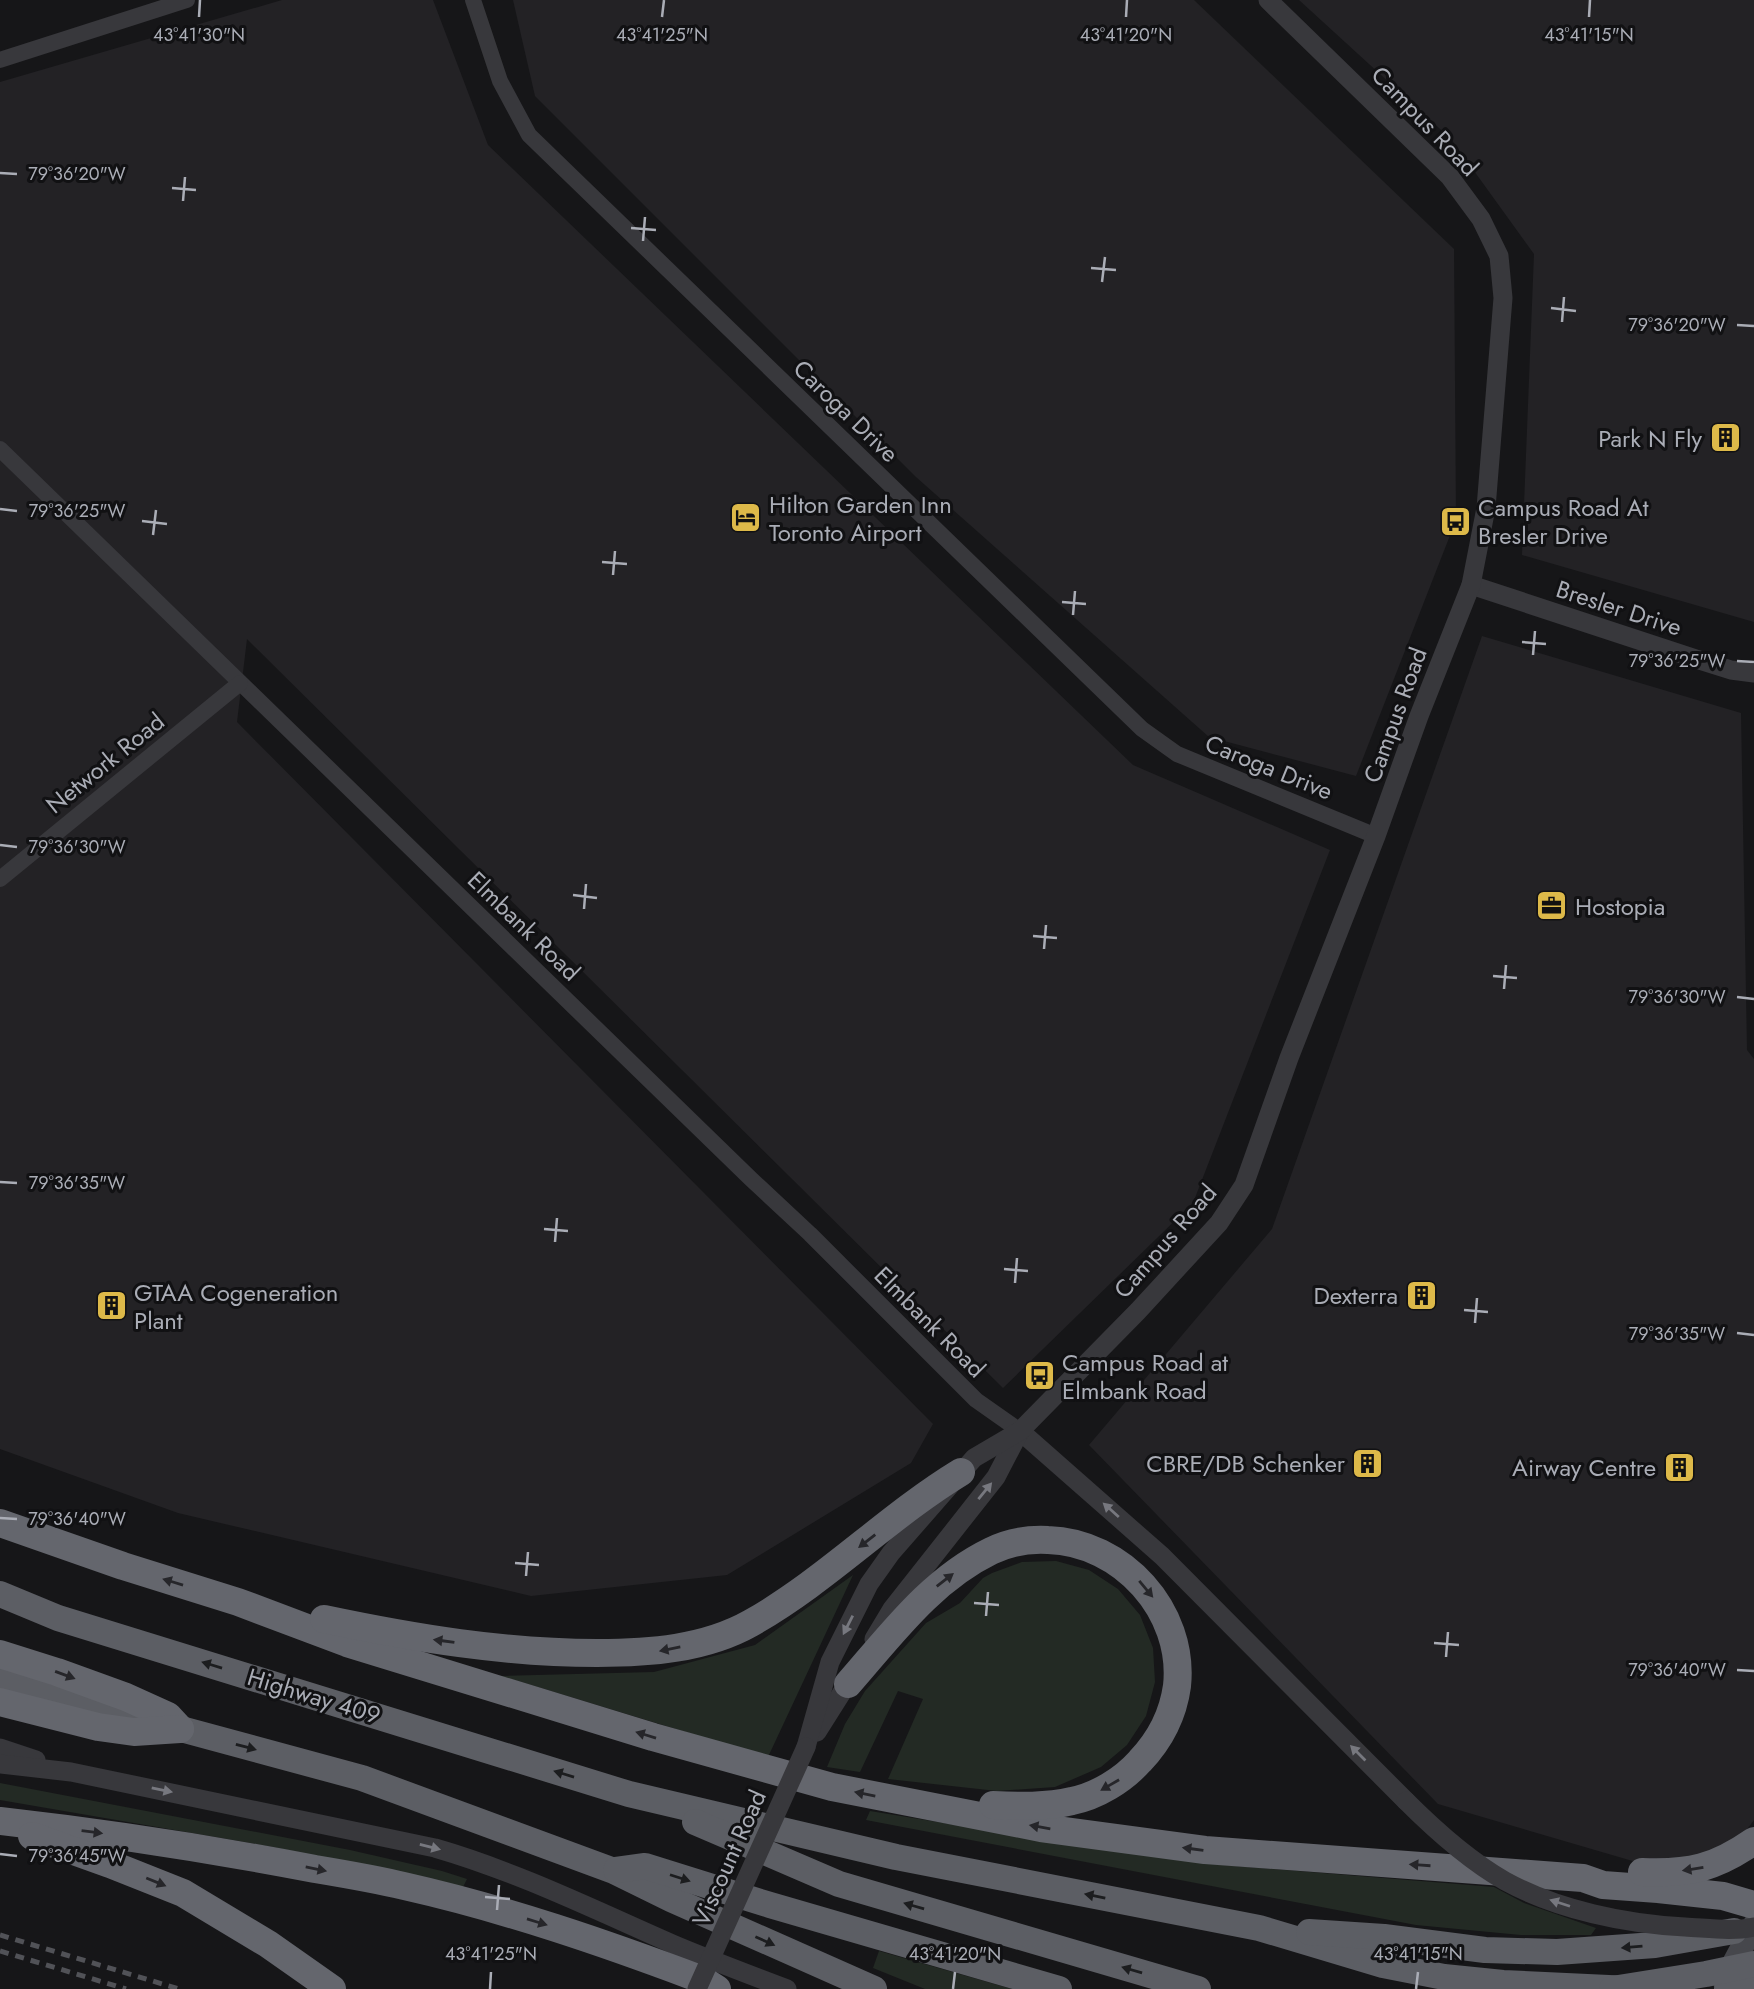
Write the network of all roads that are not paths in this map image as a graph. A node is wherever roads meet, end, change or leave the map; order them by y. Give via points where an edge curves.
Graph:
1 (187, 0) edge
2 (473, 0) edge
3 (1268, 0) edge
4 (0, 60) edge
5 (0, 450) edge
6 (1471, 584) junction
7 (1754, 673) edge
8 (240, 683) junction
9 (1376, 836) junction
10 (0, 879) edge
11 (1020, 1431) junction
12 (961, 1472) junction
13 (0, 1523) edge
14 (0, 1594) edge
15 (238, 1602) junction
16 (0, 1613) edge
17 (58, 1618) junction
18 (0, 1654) edge
19 (0, 1680) edge
20 (848, 1684) junction
21 (0, 1702) edge
22 (180, 1729) junction
23 (806, 1747) junction
24 (0, 1748) edge
25 (0, 1764) edge
26 (71, 1772) junction
27 (629, 1794) junction
28 (932, 1806) junction
29 (0, 1822) edge
30 (1754, 1841) edge
31 (1488, 1870) junction
32 (614, 1871) junction
33 (1583, 1878) junction
34 (1753, 1921) edge
35 (1259, 1928) junction
36 (1754, 1964) edge
37 (1754, 1986) edge
38 (332, 1989) edge
39 (696, 1989) edge
40 (717, 1989) edge
41 (787, 1989) edge
42 (874, 1989) edge
43 (1059, 1989) edge
44 (1198, 1989) edge
45 (1612, 1989) edge
46 (1630, 1989) edge
47 (1720, 1989) edge
48 (1727, 1989) edge

1 - 4 street
2 - 9 street, Caroga Drive via 500,81 529,135 1135,723 1177,754
3 - 6 street, Campus Road via 1450,177 1481,219 1499,256 1503,298 1486,508
5 - 8 street, Elmbank Road
6 - 7 street, Bresler Drive via 1731,670
6 - 9 street, Campus Road
8 - 10 street, Network Road
8 - 11 street, Elmbank Road via 976,1400
9 - 11 street, Campus Road via 1244,1185 1212,1231
11 - 12 street, Campus Road via 974,1458
20 -> 11 street, Campus Road via 892,1609 996,1477
31 -> 11 street, bridge via 1430,1826 1162,1556
12 -> 15 highway via 932,1489 826,1574 749,1624 724,1636 663,1651 501,1649
12 -> 23 street, Campus Road via 869,1584 830,1662
15 -> 13 highway
14 - 17 highway, Highway 409
28 -> 15 highway via 743,1764 347,1643
16 - 17 highway
27 -> 17 highway, Highway 409
18 -> 22 highway via 126,1697 168,1716
19 - 22 highway
20 - 23 street, Campus Road
20 -> 28 highway via 937,1586 1009,1544 1045,1540 1086,1545 1125,1567 1153,1597 1175,1649 1177,1685 1165,1726 1134,1768 1105,1788 1073,1801 1035,1806
21 - 22 highway via 98,1727 134,1732
22 -> 32 highway via 362,1778
23 - 39 street, Viscount Road, bridge
24 - 26 street
25 - 26 street
26 -> 41 street via 435,1847 481,1861
35 -> 27 highway via 896,1857
44 -> 27 highway via 839,1884
31 -> 28 highway via 1205,1850 1041,1828
29 -> 38 highway via 183,1893
29 -> 40 highway via 181,1844 403,1886 574,1934
30 -> 33 highway via 1709,1866 1660,1873 1605,1871
31 - 33 highway
34 -> 31 street, bridge via 1658,1926 1592,1913 1524,1891
32 -> 42 highway
32 -> 43 highway via 645,1867
33 - 34 highway via 1603,1885 1723,1896
34 -> 35 highway, bridge via 1656,1945 1558,1952 1485,1950
34 - 47 main road
35 - 45 highway via 1383,1965 1444,1977
36 - 45 highway, bridge
37 - 48 highway
45 - 46 highway, bridge

